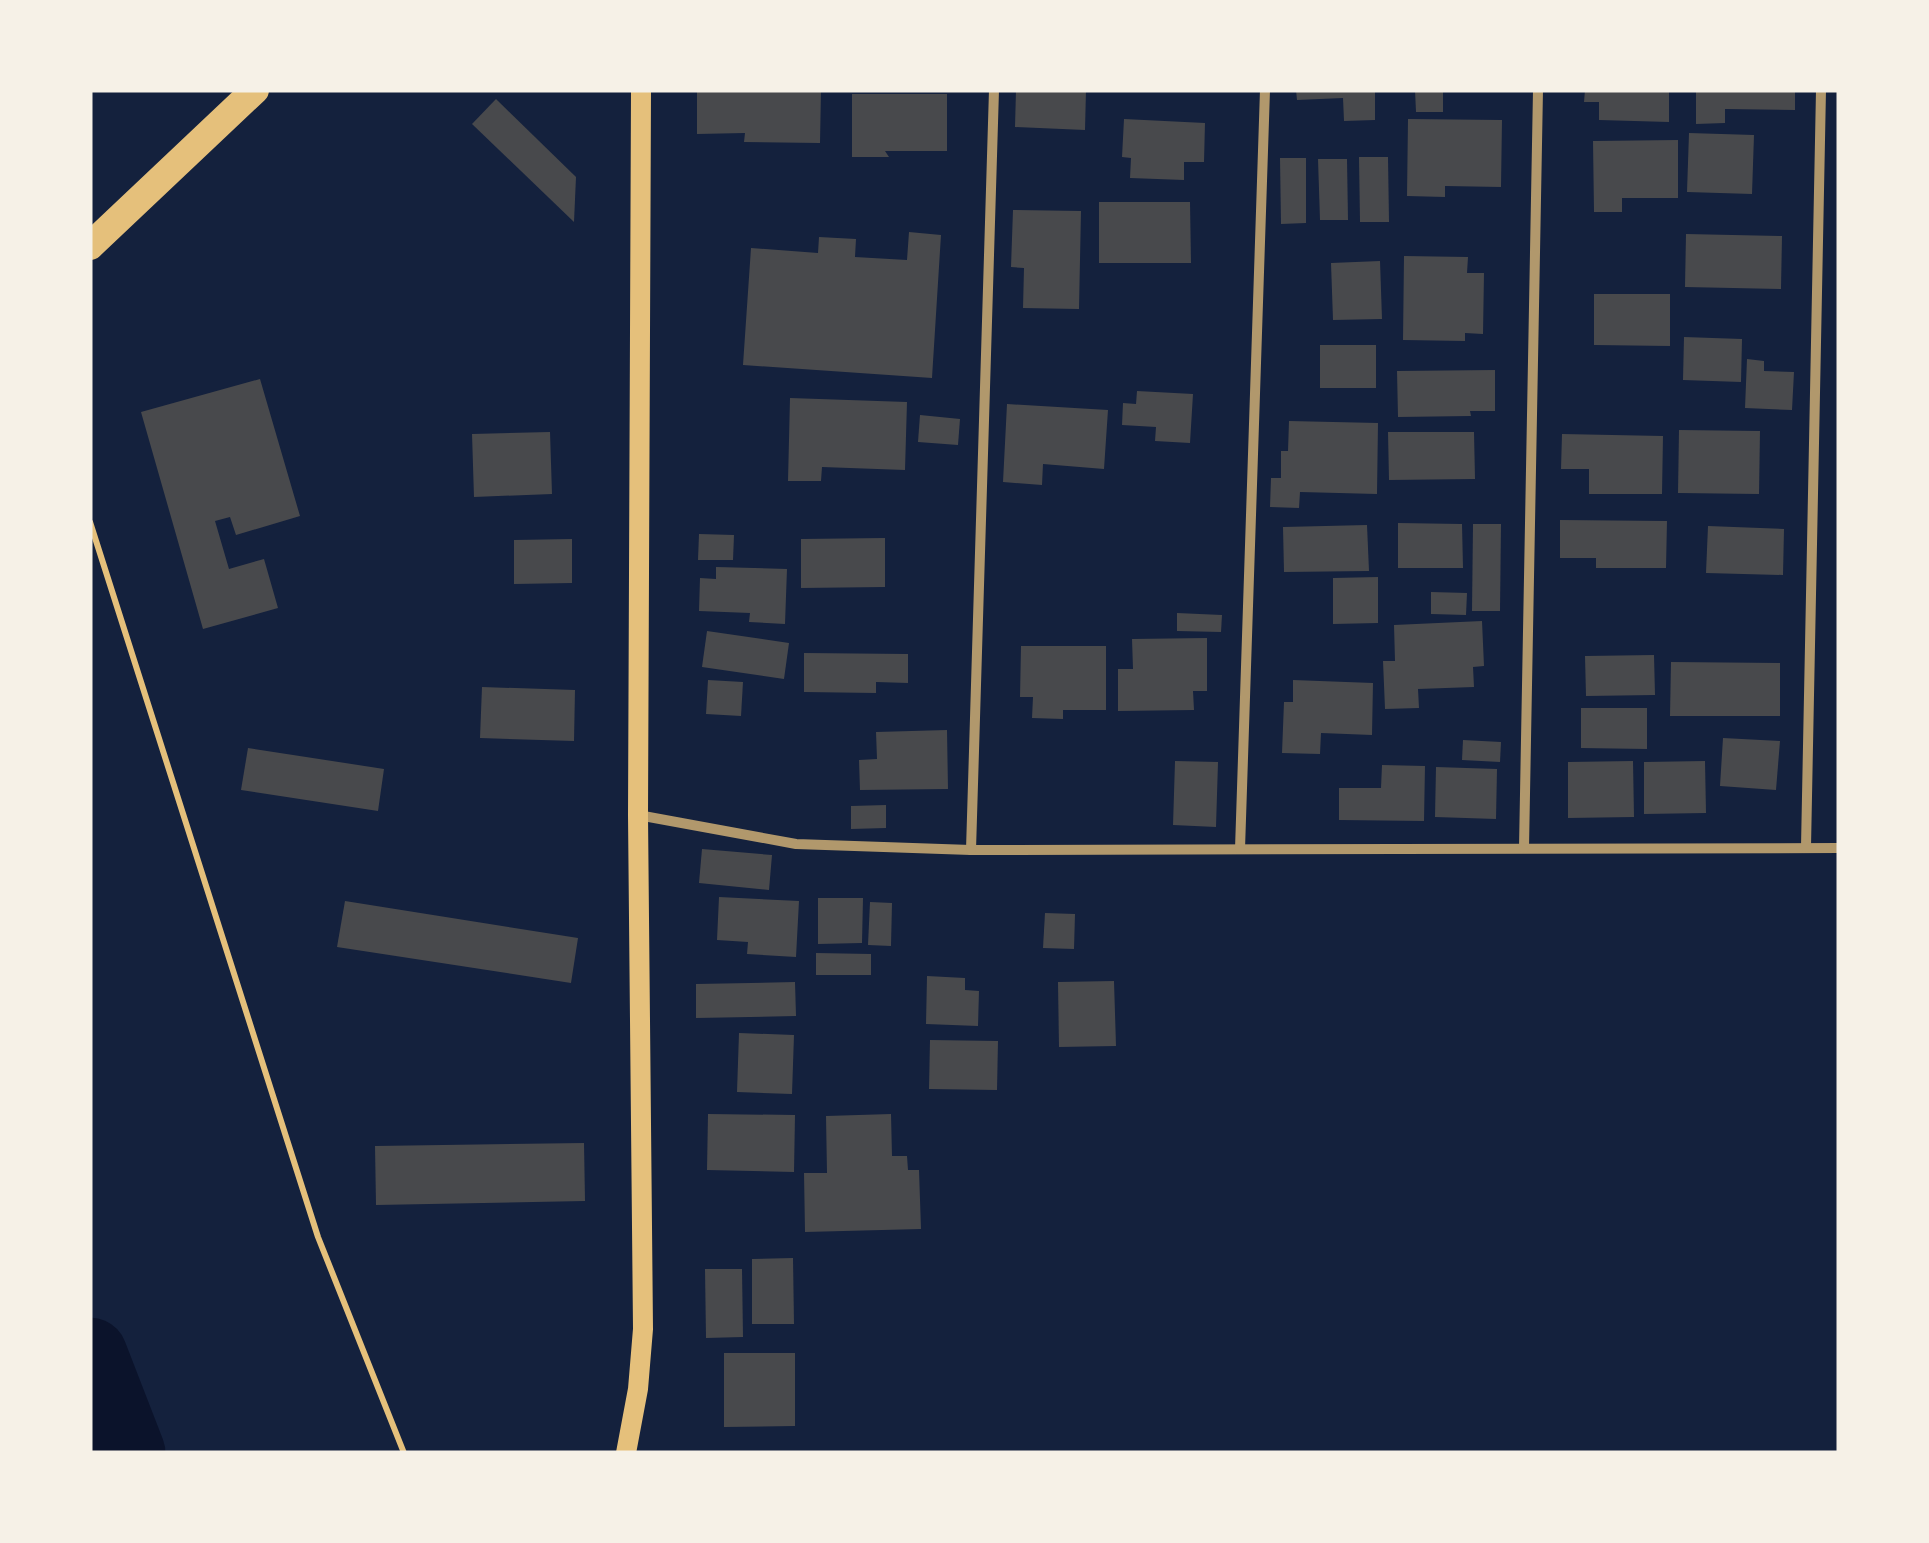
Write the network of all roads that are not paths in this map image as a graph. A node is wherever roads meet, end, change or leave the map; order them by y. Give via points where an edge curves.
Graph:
1 (255, 90) edge
2 (641, 90) edge
3 (994, 90) edge
4 (1264, 90) edge
5 (1538, 90) edge
6 (1821, 90) edge
7 (90, 246) edge
8 (638, 814) junction
9 (1524, 848) junction
10 (1806, 848) junction
11 (1839, 848) edge
12 (1240, 849) junction
13 (971, 850) junction
14 (626, 1453) edge

1 - 7 highway
2 - 8 main road
3 - 13 street
4 - 12 street
5 - 9 street
6 - 10 street
8 - 13 street via 796,844
8 - 14 main road via 643,1329
9 - 10 street
9 - 12 street
10 - 11 street
12 - 13 street

